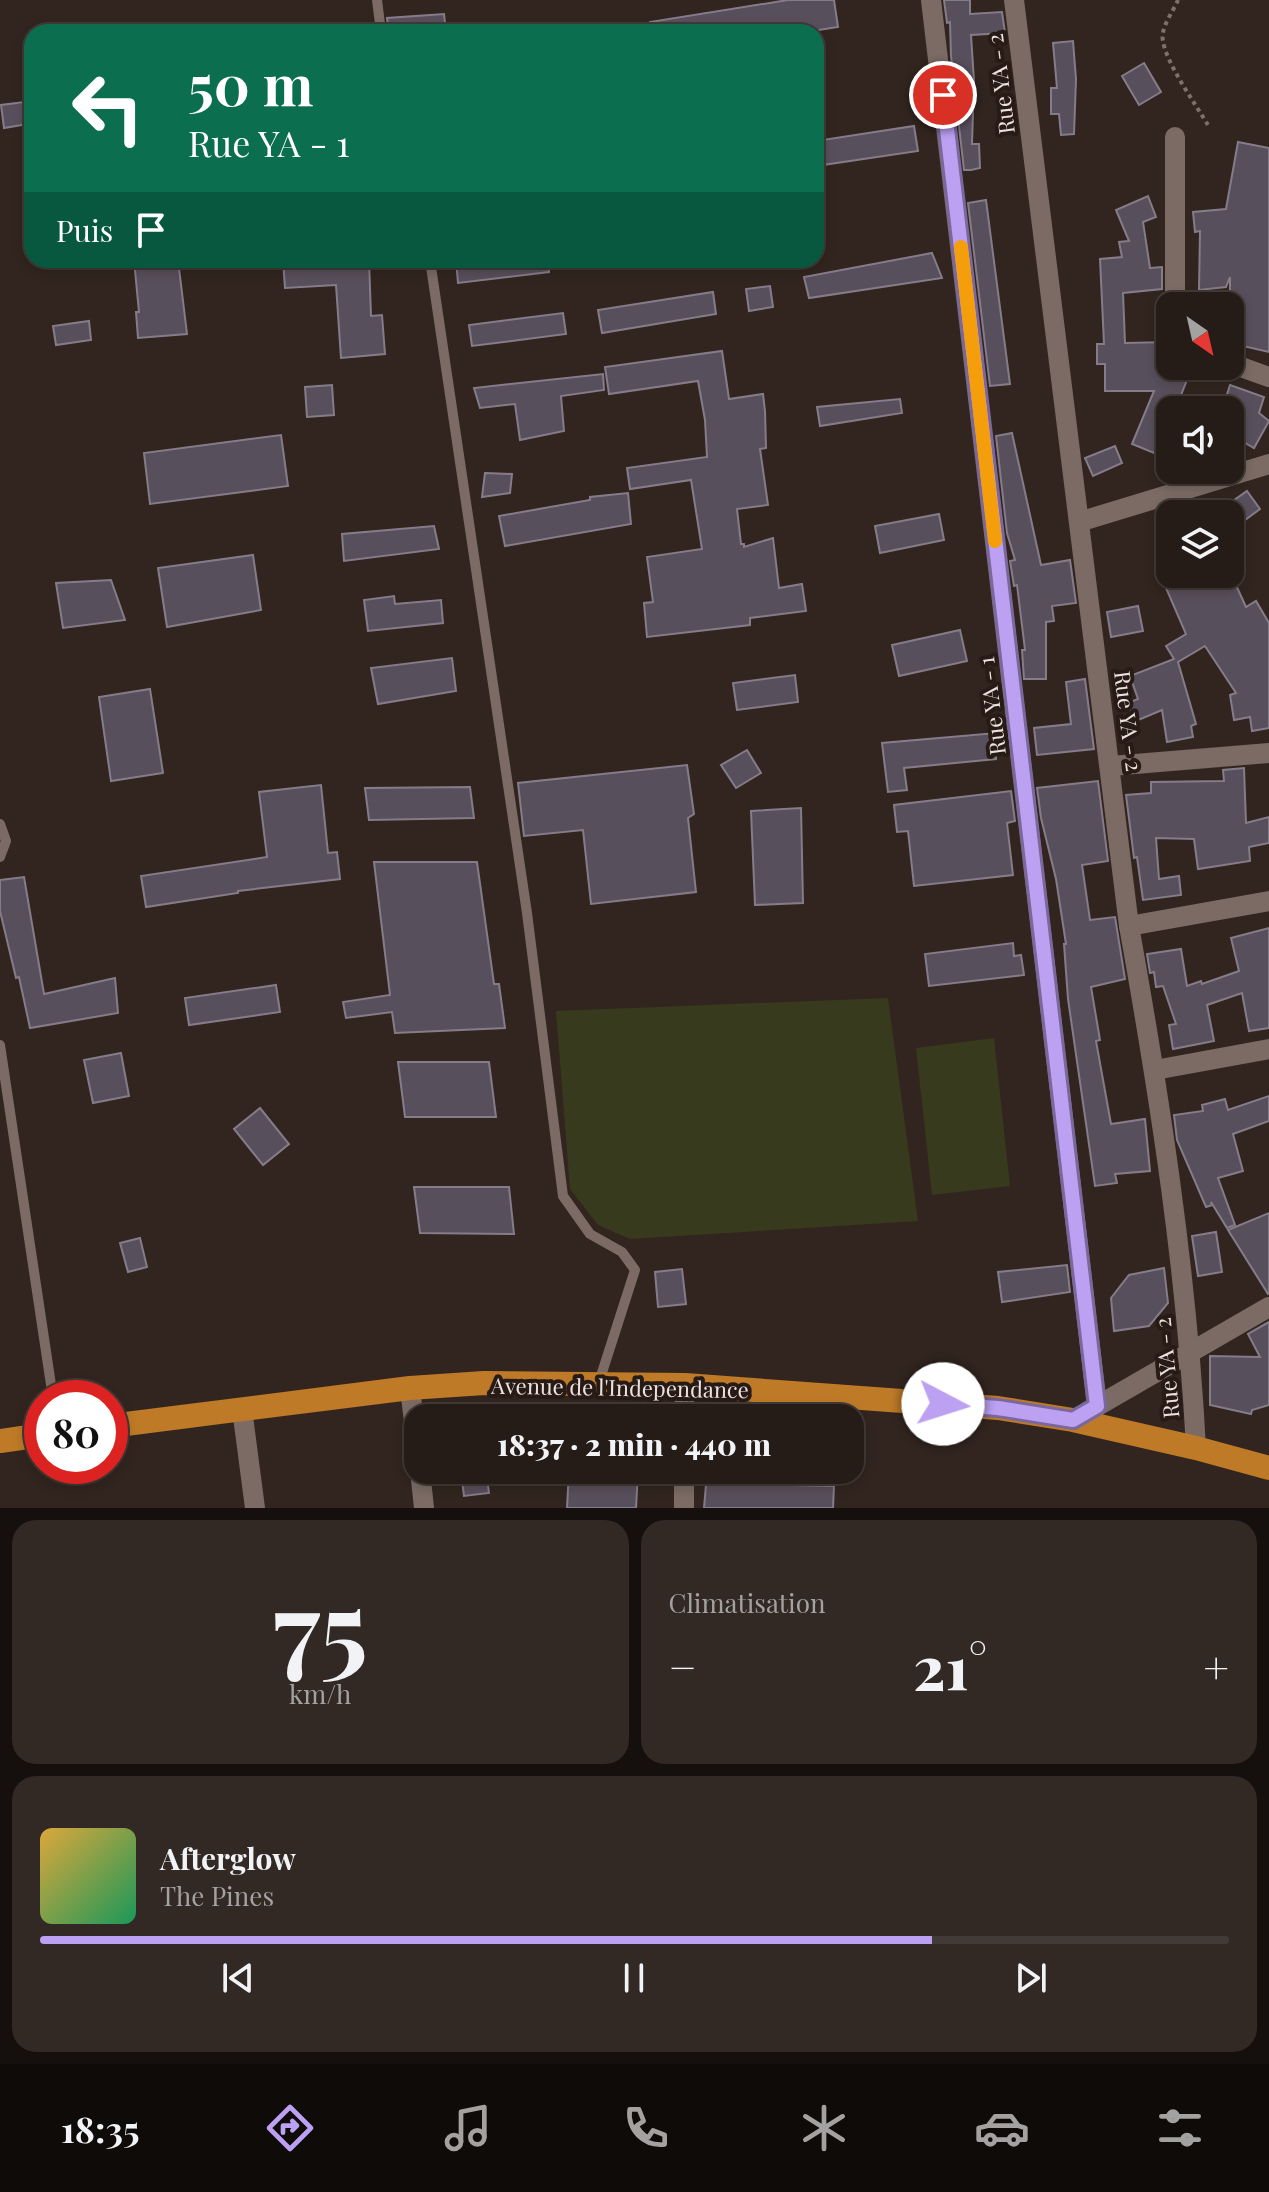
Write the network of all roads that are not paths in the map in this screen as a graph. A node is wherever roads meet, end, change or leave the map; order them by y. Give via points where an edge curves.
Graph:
1 (377, 0) edge
2 (931, 0) edge
3 (1014, 0) edge
4 (380, 24) edge
5 (1175, 137) dead end
6 (431, 268) edge
7 (1175, 292) edge
8 (1244, 368) edge
9 (1269, 377) edge
10 (1269, 464) edge
11 (1079, 522) junction
12 (1269, 753) edge
13 (1111, 766) junction
14 (0, 824) edge
15 (0, 857) edge
16 (1269, 901) edge
17 (1129, 926) junction
18 (0, 1045) edge
19 (1269, 1049) edge
20 (1155, 1070) junction
21 (1269, 1307) edge
22 (1191, 1351) junction
23 (50, 1380) edge
24 (599, 1384) junction
25 (685, 1385) junction
26 (410, 1388) junction
27 (412, 1404) edge
28 (685, 1404) edge
29 (1097, 1406) junction
30 (242, 1409) junction
31 (1073, 1420) junction
32 (128, 1424) edge
33 (24, 1438) edge
34 (0, 1441) edge
35 (1196, 1448) junction
36 (1269, 1468) edge
37 (421, 1484) edge
38 (684, 1484) edge
39 (255, 1508) edge
40 (424, 1508) edge
41 (684, 1508) edge

1 - 4 lane
2 - 29 street, Rue YA - 1
3 - 11 street, Rue YA - 2
5 - 7 street
6 - 24 lane via 527,913 563,1196 590,1234 622,1252 635,1270
8 - 9 street
10 - 11 street
11 - 13 street, Rue YA - 2
12 - 13 street
13 - 17 street, Rue YA - 2
14 - 15 lane via 6,841
16 - 17 street
17 - 20 street, Rue YA - 2
18 - 23 lane
19 - 20 street
20 - 22 street, Rue YA - 2
21 - 22 street
22 - 29 street
22 - 35 street, Rue YA - 2
24 - 25 highway, Avenue de l'Independance
24 - 26 highway, Avenue de l'Independance
25 - 28 street
25 - 31 highway, Avenue de l'Independance via 998,1408
26 - 27 street
26 - 30 highway, Avenue de l'Independance
29 - 31 street
30 - 32 highway, Avenue de l'Independance
30 - 39 street
31 - 35 highway, Avenue de l'Independance
33 - 34 highway
35 - 36 highway, Avenue de l'Independance
37 - 40 street
38 - 41 street

